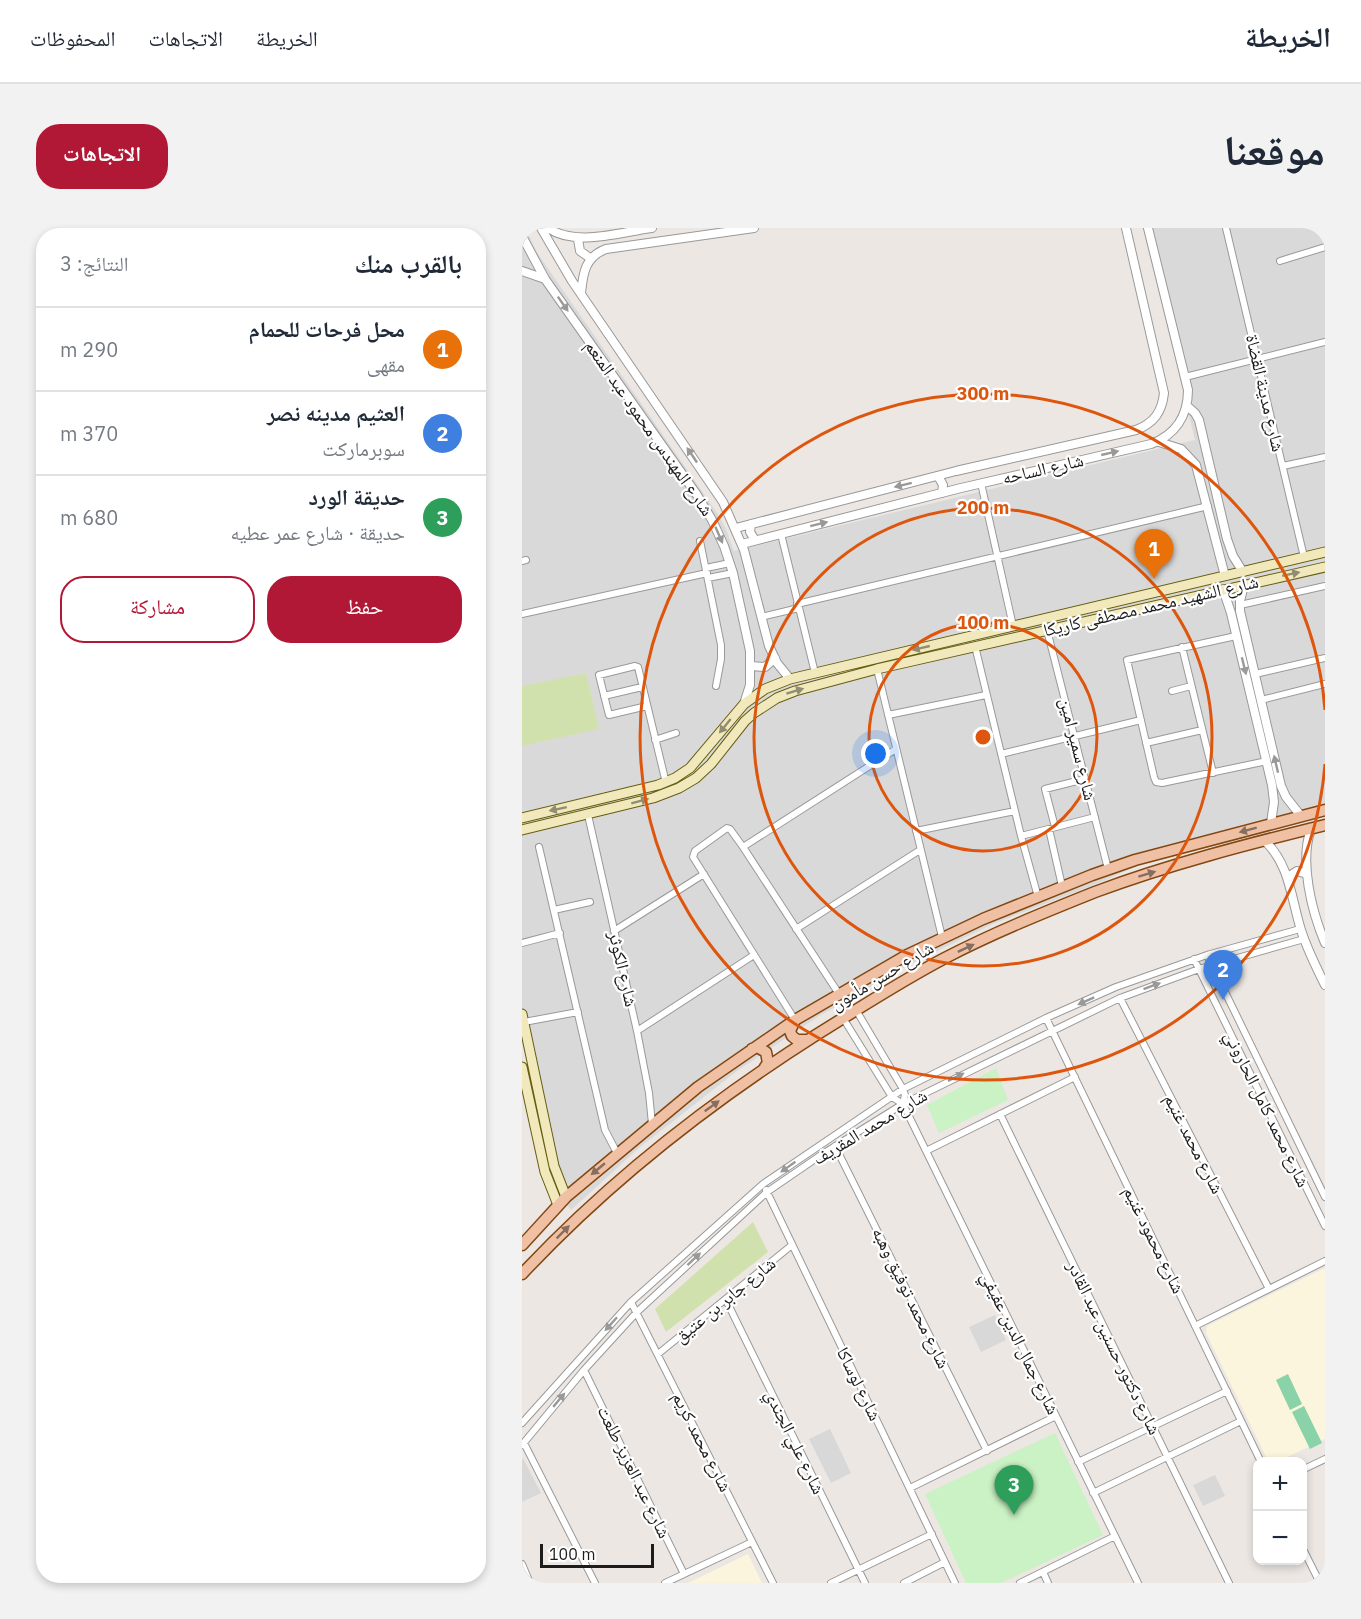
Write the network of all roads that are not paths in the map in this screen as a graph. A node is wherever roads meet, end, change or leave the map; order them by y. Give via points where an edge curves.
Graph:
1 (541, 228) edge
2 (548, 228) edge
3 (652, 228) edge
4 (754, 228) edge
5 (1126, 228) edge
6 (1148, 228) edge
7 (1226, 228) edge
8 (522, 236) edge
9 (578, 238) junction
10 (1325, 247) edge
11 (590, 258) junction
12 (1280, 261) dead end
13 (522, 271) edge
14 (545, 279) junction
15 (581, 293) junction
16 (1325, 342) edge
17 (1257, 360) junction
18 (1185, 377) junction
19 (1187, 406) junction
20 (1157, 442) junction
21 (1325, 457) edge
22 (1282, 466) junction
23 (957, 471) junction
24 (938, 476) junction
25 (981, 483) junction
26 (961, 488) junction
27 (942, 492) junction
28 (1208, 506) junction
29 (751, 524) junction
30 (736, 528) junction
31 (781, 534) junction
32 (755, 540) junction
33 (700, 541) dead end
34 (742, 544) junction
35 (1218, 548) junction
36 (1230, 548) junction
37 (1325, 552) edge
38 (997, 556) junction
39 (1304, 557) junction
40 (730, 563) junction
41 (1325, 567) edge
42 (1243, 572) junction
43 (707, 573) junction
44 (732, 573) junction
45 (1225, 576) junction
46 (1244, 585) junction
47 (1325, 586) edge
48 (1223, 589) junction
49 (798, 606) junction
50 (1240, 608) junction
51 (1231, 613) junction
52 (522, 614) edge
53 (761, 617) junction
54 (1013, 626) junction
55 (1047, 630) junction
56 (1236, 636) junction
57 (975, 646) junction
58 (1182, 647) junction
59 (775, 658) junction
60 (1325, 658) edge
61 (751, 666) junction
62 (877, 669) junction
63 (815, 673) junction
64 (1255, 674) junction
65 (790, 679) junction
66 (1325, 684) edge
67 (716, 686) dead end
68 (1191, 686) junction
69 (642, 687) junction
70 (1173, 691) dead end
71 (986, 695) junction
72 (604, 696) junction
73 (1261, 700) junction
74 (744, 704) junction
75 (647, 706) junction
76 (888, 715) junction
77 (1141, 720) junction
78 (1202, 730) junction
79 (676, 733) dead end
80 (1074, 736) junction
81 (655, 740) junction
82 (1146, 743) junction
83 (896, 749) junction
84 (1001, 754) junction
85 (1267, 761) junction
86 (1213, 773) junction
87 (1085, 779) junction
88 (666, 783) junction
89 (1283, 791) junction
90 (1274, 796) junction
91 (1325, 810) edge
92 (1015, 811) junction
93 (588, 815) junction
94 (1300, 816) junction
95 (522, 818) edge
96 (1095, 818) junction
97 (1271, 823) junction
98 (1325, 825) edge
99 (1052, 828) junction
100 (1311, 829) junction
101 (522, 830) edge
102 (916, 831) junction
103 (1021, 836) junction
104 (1265, 841) junction
105 (539, 847) dead end
106 (742, 847) junction
107 (920, 850) junction
108 (1108, 869) junction
109 (704, 874) junction
110 (1307, 874) junction
111 (1289, 880) junction
112 (1062, 886) junction
113 (1038, 897) junction
114 (590, 902) dead end
115 (554, 910) junction
116 (1322, 925) edge
117 (796, 929) junction
118 (1300, 929) junction
119 (614, 931) junction
120 (560, 933) junction
121 (942, 937) junction
122 (1324, 938) edge
123 (1304, 939) junction
124 (522, 943) edge
125 (754, 955) junction
126 (1207, 955) junction
127 (1194, 959) junction
128 (1212, 966) junction
129 (1198, 969) junction
130 (1325, 985) edge
131 (839, 994) junction
132 (1120, 998) junction
133 (856, 1010) junction
134 (578, 1012) junction
135 (523, 1018) edge
136 (843, 1018) junction
137 (1046, 1018) junction
138 (795, 1020) junction
139 (1052, 1030) junction
140 (637, 1031) junction
141 (808, 1040) junction
142 (752, 1049) junction
143 (522, 1066) edge
144 (765, 1067) junction
145 (1075, 1077) junction
146 (903, 1089) junction
147 (892, 1097) junction
148 (903, 1104) junction
149 (1000, 1114) junction
150 (652, 1124) junction
151 (835, 1146) junction
152 (926, 1150) junction
153 (617, 1154) junction
154 (763, 1184) junction
155 (767, 1192) junction
156 (1325, 1197) edge
157 (562, 1201) junction
158 (1325, 1226) edge
159 (522, 1245) edge
160 (792, 1245) junction
161 (1325, 1261) edge
162 (522, 1274) edge
163 (1269, 1289) junction
164 (726, 1300) junction
165 (631, 1302) junction
166 (637, 1312) junction
167 (1195, 1326) junction
168 (658, 1354) junction
169 (584, 1370) junction
170 (1227, 1391) junction
171 (1056, 1416) junction
172 (523, 1420) edge
173 (1241, 1421) junction
174 (1153, 1427) junction
175 (523, 1444) edge
176 (987, 1451) junction
177 (1167, 1457) junction
178 (1259, 1457) edge
179 (1325, 1459) edge
180 (1078, 1462) junction
181 (1307, 1468) edge
182 (909, 1488) junction
183 (1093, 1493) junction
184 (932, 1534) junction
185 (1115, 1536) junction
186 (753, 1542) junction
187 (1307, 1557) edge
188 (945, 1562) junction
189 (522, 1564) edge
190 (858, 1570) junction
191 (1043, 1572) junction
192 (684, 1574) junction
193 (530, 1583) edge
194 (595, 1583) edge
195 (665, 1583) edge
196 (773, 1583) edge
197 (831, 1583) edge
198 (865, 1583) edge
199 (904, 1583) edge
200 (956, 1583) edge
201 (1020, 1583) edge
202 (1048, 1583) edge
203 (1138, 1583) edge
204 (1229, 1583) edge
205 (1320, 1583) edge

1 - 15 street, شارع المهندس محمود عبد المنعم
2 - 9 street
3 - 9 street
4 - 11 street via 606,249
5 - 23 street, شارع الساحه via 1164,393 1160,412 1142,428
6 - 18 street
7 - 17 street, شارع مدينة القضاة
8 - 14 street, شارع المهندس محمود عبد المنعم
9 - 11 street via 580,251
10 - 12 street
11 - 15 street via 583,273
13 - 14 street
14 -> 40 street, شارع المهندس محمود عبد المنعم via 697,495
30 -> 15 street, شارع المهندس محمود عبد المنعم via 716,490
16 - 17 street
17 - 18 street
17 - 22 street, شارع مدينة القضاة
18 - 19 street
19 - 20 street, شارع الساحه via 1177,426
19 - 36 street via 1199,420
25 -> 20 street, شارع الساحه
20 - 28 street via 1174,446 1192,459
21 - 22 street
22 - 39 street, شارع مدينة القضاة
23 - 24 street, شارع الساحه
23 - 26 street
24 - 27 street
24 -> 29 street, شارع الساحه
25 - 26 street, شارع الساحه
25 - 38 street
26 - 27 street, شارع الساحه
31 -> 27 street, شارع الساحه
28 - 35 street
28 - 38 street
29 - 30 street, شارع الساحه
29 - 32 street
30 - 34 street, شارع المهندس محمود عبد المنعم
31 - 32 street, شارع الساحه
31 - 49 street
32 - 34 street, شارع الساحه
33 - 43 street
34 - 53 street, شارع المهندس محمود عبد المنعم
35 - 36 street
35 - 45 street
36 - 42 street
37 - 39 main road, شارع الشهيد محمد مصطفى كاريكا
38 - 49 street
38 - 54 street
39 - 42 main road, شارع الشهيد محمد مصطفى كاريكا
40 - 43 street
40 - 44 street, شارع المهندس محمود عبد المنعم
46 -> 41 main road, شارع الشهيد محمد مصطفى كاريكا
42 - 45 main road, شارع الشهيد محمد مصطفى كاريكا
43 - 44 street
43 - 52 street
43 - 67 street via 721,645
44 - 61 street, شارع المهندس محمود عبد المنعم
45 - 54 main road, شارع الشهيد محمد مصطفى كاريكا
46 - 48 main road, شارع الشهيد محمد مصطفى كاريكا
46 - 50 street
47 - 50 street
48 - 51 street
48 - 55 main road, شارع الشهيد محمد مصطفى كاريكا
49 - 53 street
49 - 63 street
50 - 51 street
50 - 64 street
51 - 56 street
53 - 59 street, شارع المهندس محمود عبد المنعم
54 -> 63 main road, شارع الشهيد محمد مصطفى كاريكا
55 - 57 main road, شارع الشهيد محمد مصطفى كاريكا
55 - 80 street, شارع سمير امين
56 - 58 street
56 -> 85 street
57 - 62 main road, شارع الشهيد محمد مصطفى كاريكا
57 - 71 street
58 - 68 street
58 - 77 street via 1127,660
59 - 61 street via 765,667
59 - 65 street, شارع المهندس محمود عبد المنعم
60 - 64 street
61 - 74 street, شارع المهندس محمود عبد المنعم
62 - 76 street
93 -> 62 main road, شارع الشهيد محمد مصطفى كاريكا via 662,796 688,783 711,764 745,721 777,698
63 - 65 main road, شارع الشهيد محمد مصطفى كاريكا
64 - 73 street
65 - 74 main road, شارع الشهيد محمد مصطفى كاريكا via 765,689
66 - 73 street
68 - 70 street
68 - 78 street
69 - 72 street
69 - 72 street via 637,666 600,675
69 - 75 street
71 - 76 street
71 - 84 street
72 - 75 street via 610,715
89 -> 73 street
74 -> 88 main road, شارع الشهيد محمد مصطفى كاريكا via 694,764
75 - 81 street
76 - 83 street
77 - 80 street
77 - 82 street
78 - 82 street
78 - 86 street
79 - 81 street
80 - 84 street
80 - 87 street, شارع سمير امين
81 - 88 street
82 - 86 street via 1159,783
83 - 102 street
83 - 106 street
84 - 92 street
85 - 86 street
85 - 90 street
87 - 96 street, شارع سمير امين
87 - 99 street via 1045,789
88 -> 95 main road, شارع الشهيد محمد مصطفى كاريكا
89 - 90 street
89 - 94 street
90 - 97 street
91 - 94 main road, شارع حسن مأمون
92 - 102 street
92 - 103 street
93 - 101 main road, شارع الشهيد محمد مصطفى كاريكا
93 - 119 street, شارع الكوثر
94 - 97 main road, شارع حسن مأمون
96 - 99 street
96 - 108 street, شارع سمير امين
97 -> 108 main road, شارع حسن مأمون
98 - 100 main road, شارع حسن مأمون
99 - 103 street
99 - 112 street
100 - 104 main road, شارع حسن مأمون
100 - 110 street via 1305,851
102 - 107 street
103 - 113 street
104 - 111 street via 1281,859
133 -> 104 main road, شارع حسن مأمون via 945,958 1025,921 1139,877
105 - 115 street
106 - 109 street via 729,828 711,840 693,853
106 - 117 street
107 - 117 street
107 - 121 street
108 - 112 main road, شارع حسن مأمون
109 - 119 street
109 - 125 street
110 - 111 street via 1297,871
110 - 116 street
111 - 118 street
112 - 113 main road, شارع حسن مأمون
113 - 121 main road, شارع حسن مأمون
114 - 115 street
115 - 120 street
116 - 122 street
117 - 131 street
118 - 123 street
118 - 126 street, شارع محمد المقريف
119 - 140 street, شارع الكوثر
120 - 124 street
120 - 134 street
121 - 131 main road, شارع حسن مأمون
123 - 128 street, شارع محمد المقريف
123 - 130 street
125 - 138 street
125 - 140 street
126 - 127 street, شارع محمد المقريف
126 - 128 street, شارع محمد كامل الحاروني
127 - 129 street, شارع محمد كامل الحاروني
127 -> 137 street, شارع محمد المقريف
128 - 129 street, شارع محمد المقريف
128 - 156 street, شارع محمد كامل الحاروني
132 -> 129 street, شارع محمد المقريف
129 - 158 street, شارع محمد كامل الحاروني
131 - 138 main road, شارع حسن مأمون
132 - 139 street, شارع محمد المقريف
132 - 163 street, شارع محمد غنيم
133 - 136 main road, شارع حسن مأمون
133 - 146 street
134 - 135 street
134 - 153 street via 605,1130
135 - 157 main road
136 - 141 main road, شارع حسن مأمون
136 - 147 street
137 - 139 street, شارع محمود غنيم
137 - 146 street, شارع محمد المقريف
138 - 141 main road via 791,1025 792,1036 802,1042
138 - 142 main road, شارع حسن مأمون
139 - 145 street, شارع محمود غنيم
148 -> 139 street, شارع محمد المقريف
140 - 150 street, شارع الكوثر
141 - 144 main road, شارع حسن مأمون
142 - 144 main road via 757,1047 766,1052
142 - 150 main road, شارع حسن مأمون
143 - 157 main road via 545,1172
162 -> 144 main road, شارع حسن مأمون via 578,1217 658,1146
145 - 149 street
145 - 167 street, شارع محمود غنيم
146 - 147 street, شارع محمد المقريف
146 - 148 street, شارع جمال الدين عفيفي
147 - 148 street
147 -> 154 street, شارع محمد المقريف
148 - 151 street, شارع محمد المقريف
148 - 152 street, شارع جمال الدين عفيفي
149 - 152 street
149 - 174 street, شارع دكتور حسنين عبد القادر
150 - 153 main road, شارع حسن مأمون
151 - 155 street, شارع محمد المقريف
151 - 176 street, شارع محمد توفيق وهبه
152 - 171 street, شارع جمال الدين عفيفي
153 -> 157 main road, شارع حسن مأمون
154 - 155 street, شارع لوساكا
154 - 165 street, شارع محمد المقريف
155 - 160 street, شارع لوساكا
166 -> 155 street, شارع محمد المقريف
157 - 159 main road, شارع حسن مأمون
160 - 164 street, شارع جابر بن عتيق
160 - 182 street, شارع لوساكا
161 - 163 street
163 - 167 street
164 - 168 street, شارع جابر بن عتيق
164 - 190 street, شارع علي الجندي
165 - 166 street, شارع محمد كريم
165 -> 172 street, شارع محمد المقريف
166 - 168 street, شارع محمد كريم
166 - 169 street, شارع محمد المقريف
167 - 170 street, شارع محمود غنيم
168 - 186 street, شارع محمد كريم
175 -> 169 street, شارع محمد المقريف
169 - 192 street, شارع عبد العزيز طلعت
170 - 173 street, شارع محمود غنيم
170 - 174 street
171 - 176 street
171 - 180 street, شارع جمال الدين عفيفي
173 - 177 street
173 - 178 street, شارع محمود غنيم
174 - 177 street, شارع دكتور حسنين عبد القادر
174 - 180 street
175 - 194 street
176 - 182 street
177 - 183 street
177 - 204 street, شارع دكتور حسنين عبد القادر
179 - 181 street
180 - 183 street, شارع جمال الدين عفيفي
182 - 184 street, شارع لوساكا
183 - 185 street, شارع جمال الدين عفيفي
184 - 188 street, شارع لوساكا
184 - 190 street
185 - 191 street
185 - 203 street, شارع جمال الدين عفيفي
186 - 192 street
186 - 196 street, شارع محمد كريم
187 - 205 street
188 - 199 street
188 - 200 street, شارع لوساكا
189 - 193 street
190 - 197 street
190 - 198 street, شارع علي الجندي
191 - 201 street
191 - 202 street
192 - 195 street

